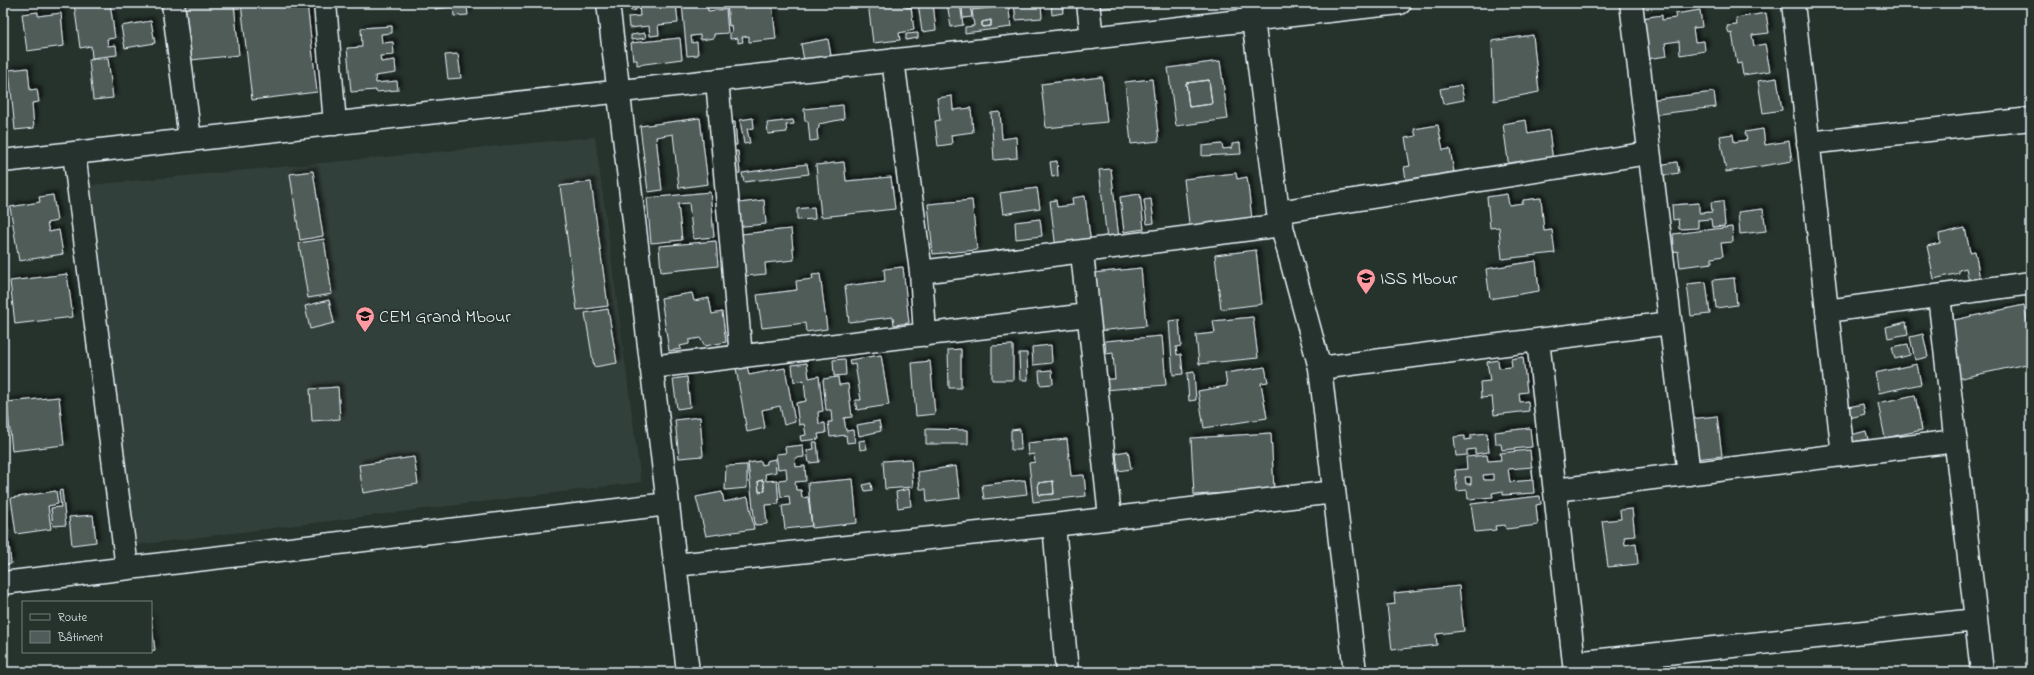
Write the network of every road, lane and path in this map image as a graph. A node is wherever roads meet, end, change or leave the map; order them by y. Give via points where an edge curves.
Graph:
1 (173, 3) edge
2 (325, 3) edge
3 (608, 3) edge
4 (1088, 3) edge
5 (1400, 3) edge
6 (1631, 3) edge
7 (1793, 3) edge
8 (1253, 11) edge
9 (1092, 38) junction
10 (893, 60) junction
11 (717, 80) junction
12 (618, 91) junction
13 (2031, 119) edge
14 (336, 124) junction
15 (190, 140) junction
16 (1808, 143) junction
17 (74, 153) junction
18 (1649, 153) junction
19 (3, 161) edge
20 (1280, 219) junction
21 (1082, 253) junction
22 (921, 272) junction
23 (2031, 283) edge
24 (1939, 296) junction
25 (1827, 311) junction
26 (1088, 315) junction
27 (1670, 323) junction
28 (924, 335) junction
29 (1538, 340) junction
30 (741, 357) junction
31 (651, 367) junction
32 (1320, 368) junction
33 (1956, 441) junction
34 (1843, 455) junction
35 (1689, 474) junction
36 (1555, 490) junction
37 (1334, 492) junction
38 (668, 504) junction
39 (1110, 517) junction
40 (1054, 525) junction
41 (675, 565) junction
42 (127, 568) junction
43 (3, 583) edge
44 (1976, 620) junction
45 (1575, 668) edge
46 (688, 672) edge
47 (1067, 672) edge
48 (1355, 672) edge
49 (1982, 672) edge

1 - 15 street
2 - 14 street
3 - 12 street
4 - 9 street
5 - 8 street
6 - 18 street
7 - 16 street
8 - 9 street
8 - 20 street
9 - 10 street
10 - 11 street
10 - 22 street
11 - 12 street
11 - 30 street
12 - 14 street
12 - 31 street
13 - 16 street
14 - 15 street
15 - 17 street
16 - 25 street
17 - 19 street
17 - 42 street
18 - 20 street
18 - 27 street
20 - 21 street
20 - 32 street
21 - 22 street
21 - 26 street
22 - 28 street
23 - 24 street
24 - 25 street
24 - 33 street
25 - 34 street
26 - 28 street
26 - 39 street
27 - 29 street
27 - 35 street
28 - 30 street
29 - 32 street
29 - 36 street
30 - 31 street
31 - 38 street
32 - 37 street
33 - 34 street
33 - 44 street
34 - 35 street
35 - 36 street
36 - 45 street
37 - 39 street
37 - 48 street
38 - 41 street
38 - 42 street
39 - 40 street
40 - 41 street
40 - 47 street
41 - 46 street
42 - 43 street
44 - 45 street
44 - 49 street

